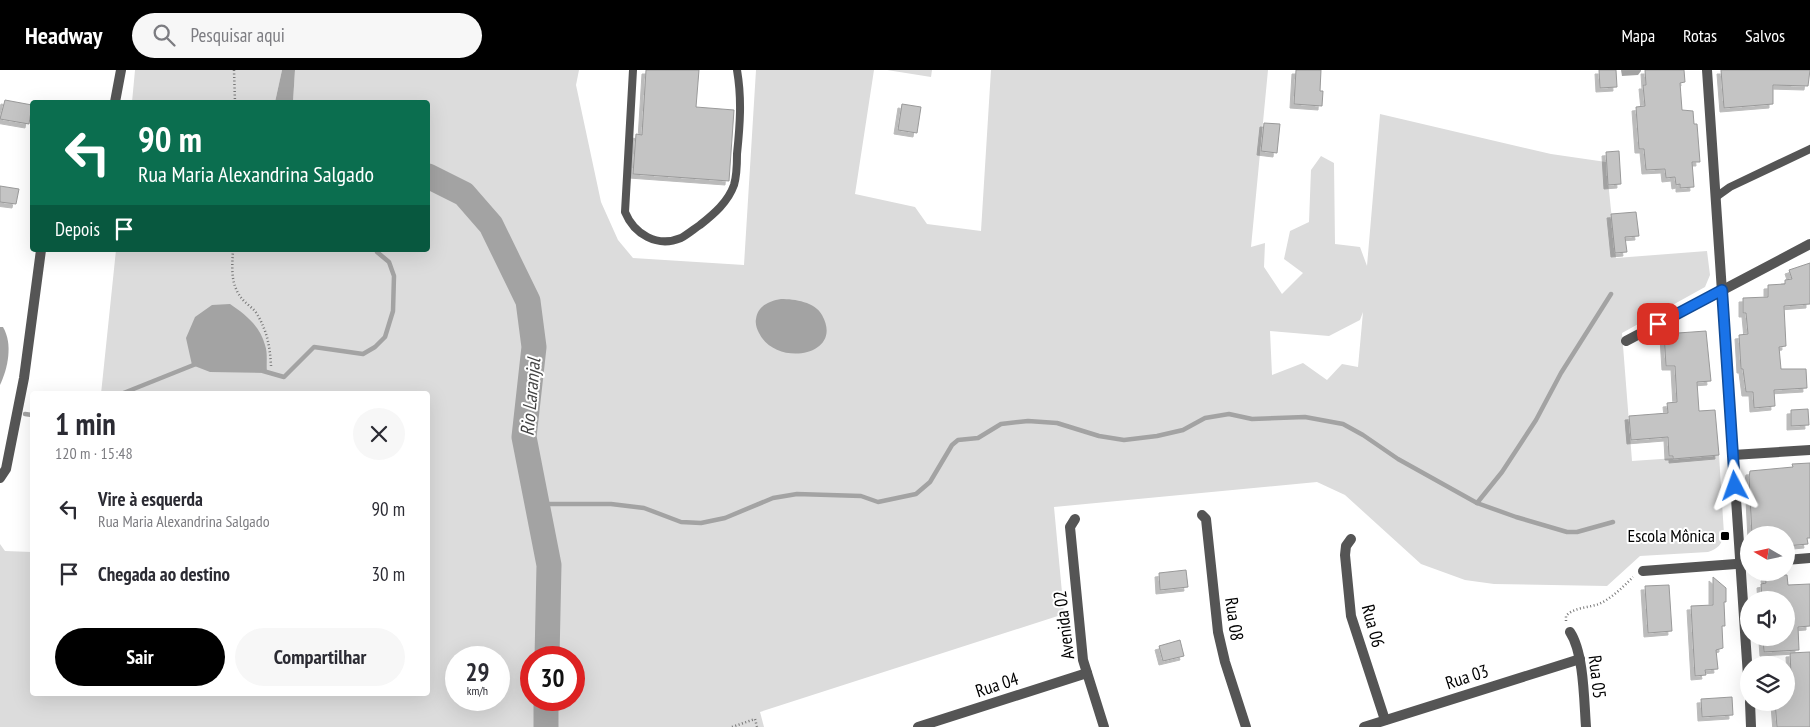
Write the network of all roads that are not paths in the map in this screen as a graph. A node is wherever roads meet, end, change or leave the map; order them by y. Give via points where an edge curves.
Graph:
1 (121, 70) edge
2 (633, 70) edge
3 (737, 70) edge
4 (1707, 70) edge
5 (115, 100) edge
6 (1810, 149) edge
7 (1716, 197) junction
8 (1810, 244) edge
9 (41, 252) edge
10 (1722, 290) junction
11 (1626, 341) dead end
12 (1810, 450) edge
13 (1733, 455) junction
14 (0, 478) edge
15 (1202, 515) dead end
16 (1075, 519) dead end
17 (1740, 526) edge
18 (1351, 539) dead end
19 (1810, 558) edge
20 (1795, 559) edge
21 (1740, 563) edge
22 (1643, 570) road end
23 (1745, 581) edge
24 (1570, 632) road end
25 (1748, 656) edge
26 (1580, 659) junction
27 (1087, 673) junction
28 (1750, 711) edge
29 (1385, 720) junction
30 (918, 727) edge
31 (1104, 727) edge
32 (1246, 727) edge
33 (1364, 727) edge
34 (1586, 727) edge
35 (1751, 727) edge

1 - 5 street
2 - 3 lane via 625,212 629,222 653,240 681,238 724,204 735,182 741,111
4 - 7 street
6 - 7 lane via 1730,187
7 - 10 street
8 - 10 street
9 - 14 street via 24,378 6,469
10 - 11 street
10 - 13 street
12 - 13 street
13 - 17 street
15 - 32 street, Rua 08 via 1206,519 1218,632
16 - 27 street, Avenida 02 via 1070,527 1081,646
18 - 29 street, Rua 06 via 1345,556 1351,616
19 - 20 street
21 - 22 street
23 - 25 street
24 - 26 street, Rua 05
26 - 29 street, Rua 03
26 - 34 street, Rua 05
27 - 30 street, Rua 04
27 - 31 street, Avenida 02
28 - 35 street
29 - 33 street, Rua 03

